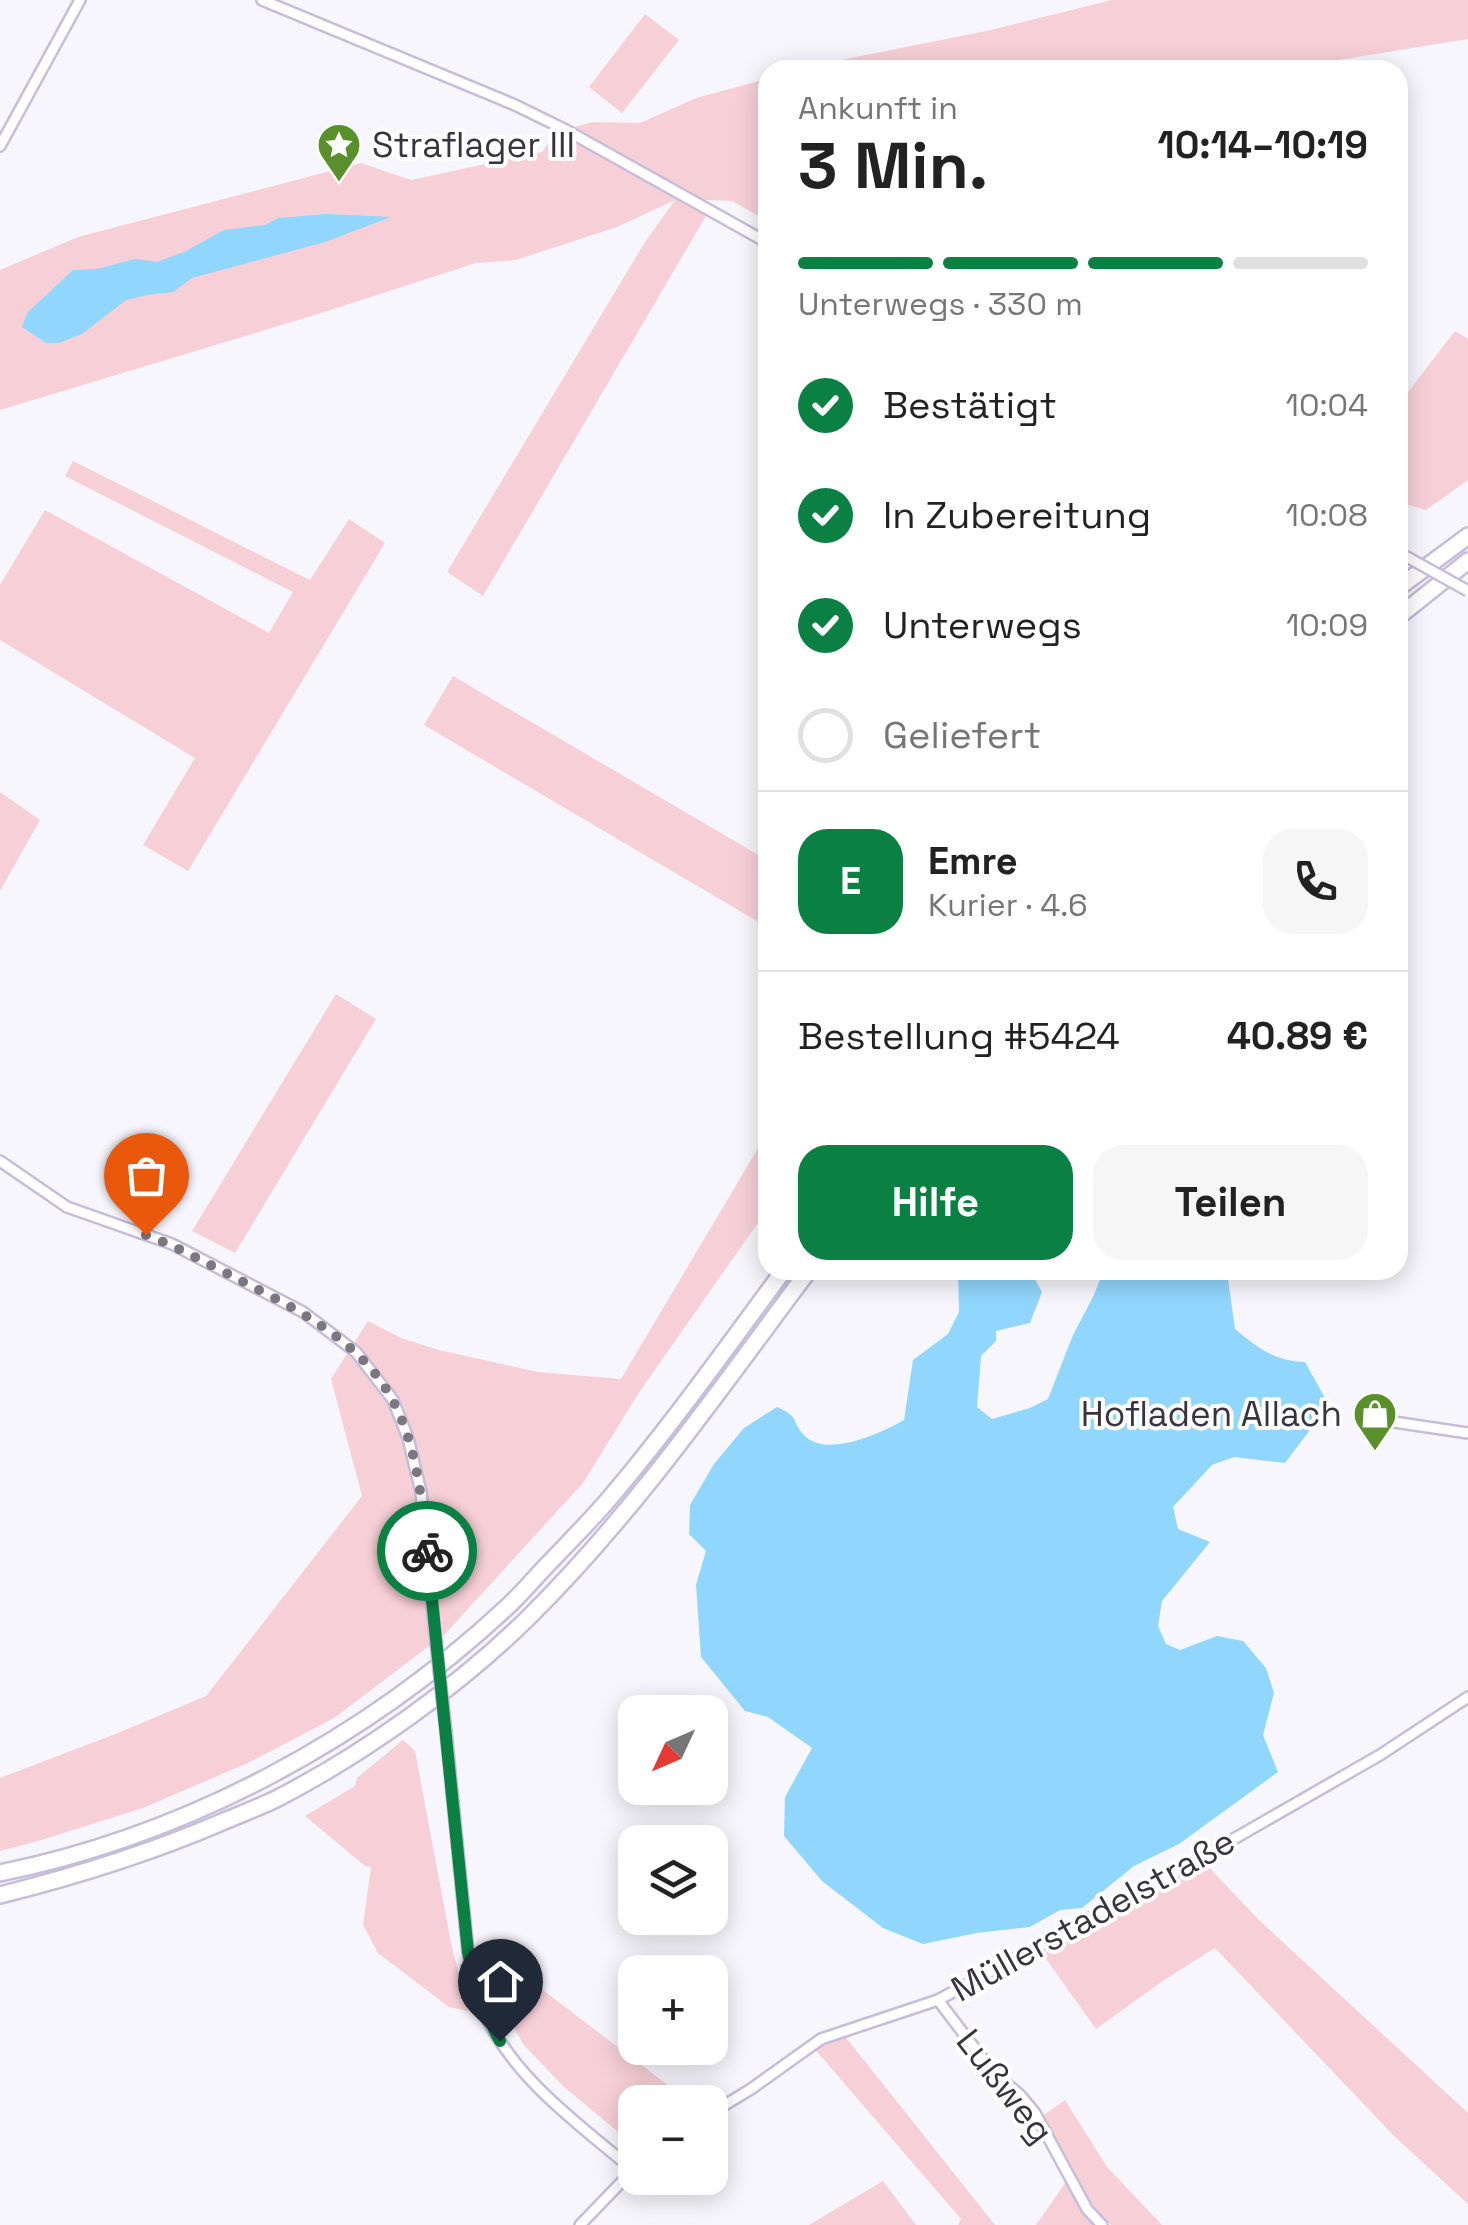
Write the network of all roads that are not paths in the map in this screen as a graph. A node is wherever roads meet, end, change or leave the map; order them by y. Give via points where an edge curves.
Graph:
1 (80, 0) edge
2 (262, 0) edge
3 (0, 146) edge
4 (758, 238) edge
5 (1468, 536) edge
6 (1408, 558) edge
7 (1468, 562) edge
8 (1408, 581) edge
9 (1468, 592) edge
10 (1408, 609) edge
11 (0, 1161) edge
12 (777, 1280) edge
13 (802, 1280) edge
14 (1394, 1422) dead end
15 (1468, 1433) edge
16 (1468, 1698) edge
17 (0, 1873) edge
18 (0, 1895) edge
19 (938, 2000) junction
20 (728, 2103) edge
21 (618, 2155) edge
22 (618, 2186) edge
23 (580, 2225) edge
24 (1102, 2225) edge

1 - 3 street
2 - 4 street via 516,105
5 - 8 highway
6 - 9 street, bridge
7 - 10 highway
11 - 21 street, bridge via 66,1206 172,1244 303,1312 356,1352 393,1400 421,1492 476,1987 521,2070
12 - 17 highway via 607,1502 507,1608 443,1664 262,1781 157,1827
13 - 18 highway via 623,1515 528,1618 455,1682 277,1799 167,1846
14 - 15 street
16 - 19 street, Müllerstadelstraße via 1197,1860
19 - 20 street, Müllerstadelstraße via 821,2039
19 - 24 street, Lußweg via 992,2072 1036,2113
22 - 23 street

